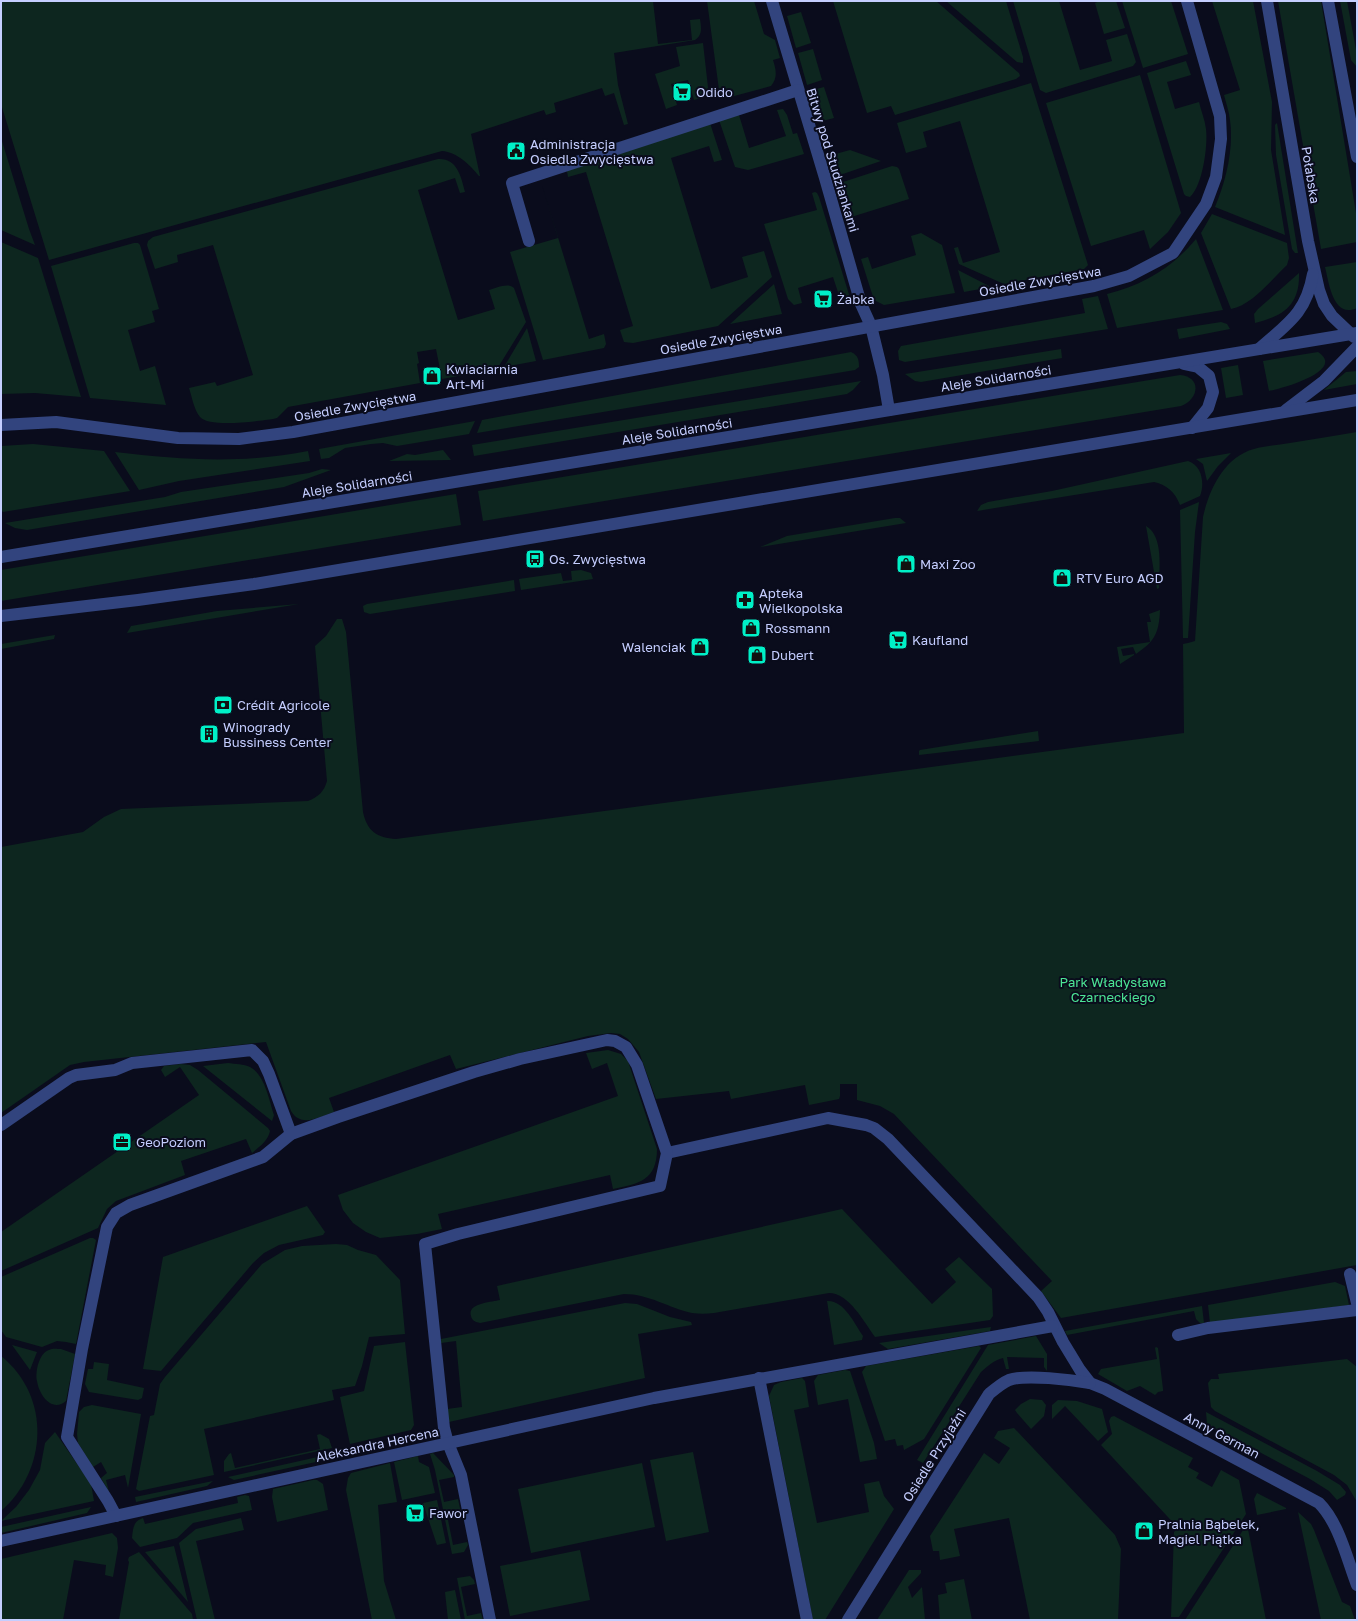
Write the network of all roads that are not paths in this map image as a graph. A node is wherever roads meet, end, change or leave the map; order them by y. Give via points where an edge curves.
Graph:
1 (772, 1) edge
2 (1187, 1) edge
3 (1267, 1) edge
4 (1328, 1) edge
5 (798, 90) junction
6 (1357, 157) edge
7 (529, 241) dead end
8 (1314, 268) junction
9 (871, 326) junction
10 (1355, 336) edge
11 (1357, 347) edge
12 (1258, 349) junction
13 (1177, 362) junction
14 (1357, 400) edge
15 (889, 410) junction
16 (1284, 411) junction
17 (1, 425) edge
18 (1192, 428) junction
19 (1, 557) edge
20 (1, 616) edge
21 (1, 1125) edge
22 (291, 1134) junction
23 (667, 1153) junction
24 (1350, 1274) dead end
25 (1357, 1303) edge
26 (1357, 1310) edge
27 (1053, 1326) junction
28 (1178, 1335) dead end
29 (759, 1378) junction
30 (1090, 1383) junction
31 (448, 1442) junction
32 (116, 1516) junction
33 (1, 1541) edge
34 (1357, 1585) edge
35 (490, 1620) edge
36 (807, 1620) edge
37 (848, 1620) edge

1 - 5 street, Bitwy pod Studziankami
2 - 9 street, Osiedle Zwycięstwa via 1222,125 1216,177 1206,204 1173,253 1129,276 1109,283
3 - 8 street, Połabska
4 - 6 street
5 - 7 street via 512,182
5 - 9 street, Bitwy pod Studziankami via 861,304
8 - 10 street, Połabska via 1324,304 1332,316
8 - 12 street via 1303,306
9 - 15 street, Bitwy pod Studziankami
9 - 17 street, Osiedle Zwycięstwa via 293,432 239,439 178,438 56,422
10 - 12 street, Aleje Solidarności
11 - 16 street via 1324,381
12 - 13 street, Aleje Solidarności
13 - 15 street, Aleje Solidarności
13 - 18 street via 1198,367 1209,376 1212,392 1208,408
14 - 16 street
15 - 19 street, Aleje Solidarności
16 - 18 street
18 - 20 street via 254,584
21 - 22 street via 76,1075 115,1070 132,1063 252,1050 269,1074
22 - 23 street via 474,1072 607,1040 621,1044 633,1058
22 - 32 street via 263,1157 130,1205 116,1213 107,1227 67,1437
23 - 27 street via 828,1118 856,1122 874,1128 888,1139 1038,1297
23 - 31 street via 660,1186 425,1244 444,1428
24 - 25 street
26 - 28 street via 1208,1328
27 - 29 street, Aleksandra Hercena
27 - 30 street
29 - 31 street, Aleksandra Hercena
29 - 36 street
30 - 34 street, Anny German via 1112,1392 1319,1503 1333,1522
30 - 37 street, Osiedle Przyjaźni via 1020,1378 1010,1380 989,1394
31 - 32 street, Aleksandra Hercena
31 - 35 street via 461,1475
32 - 33 street, Aleksandra Hercena

